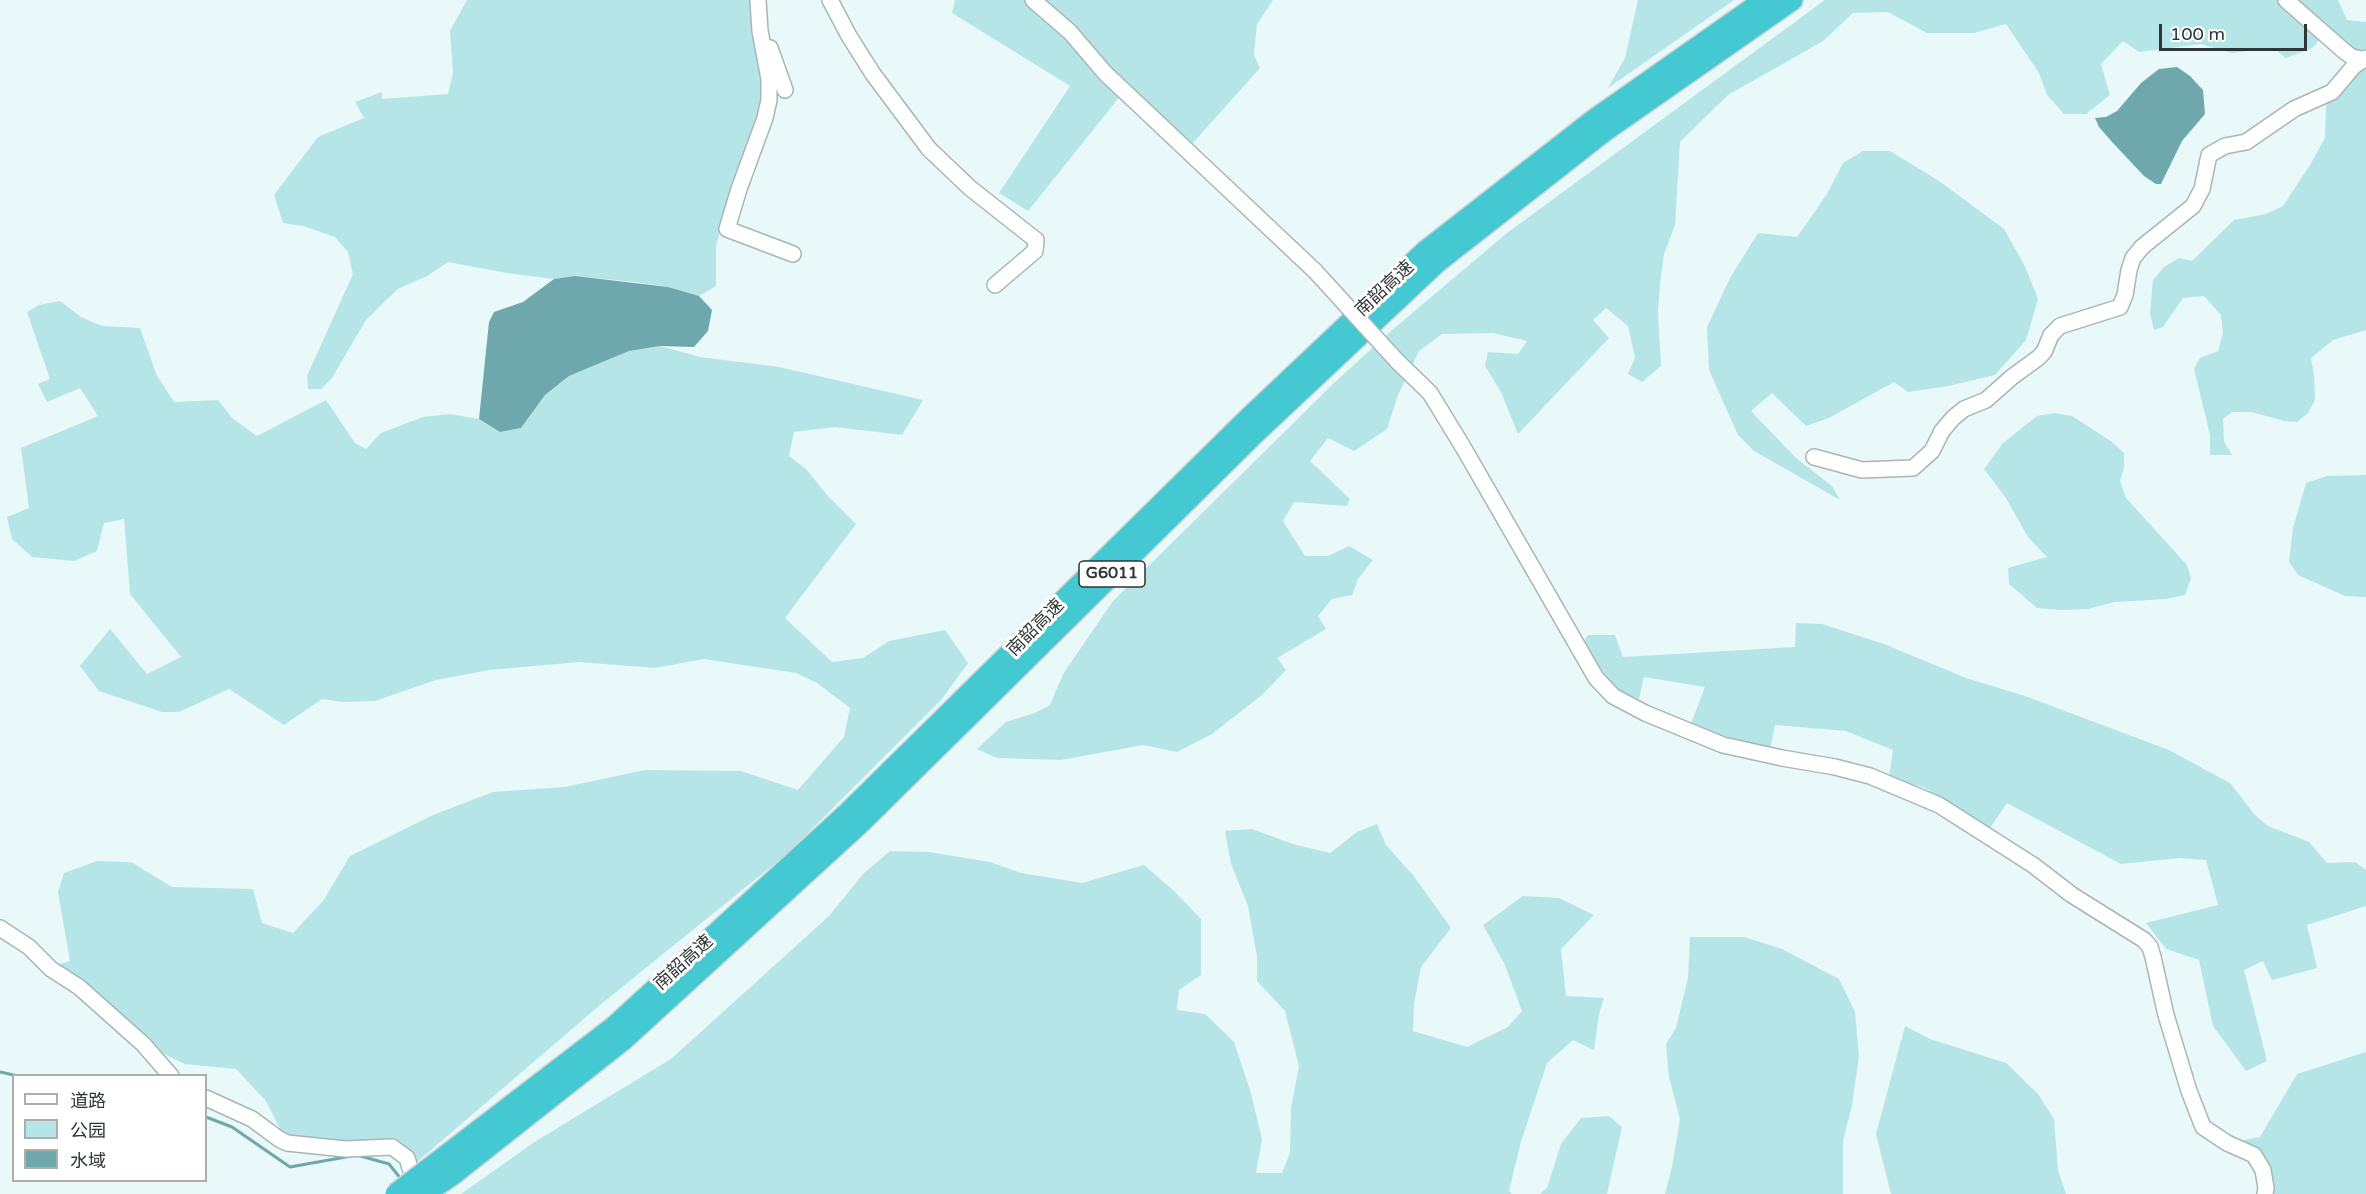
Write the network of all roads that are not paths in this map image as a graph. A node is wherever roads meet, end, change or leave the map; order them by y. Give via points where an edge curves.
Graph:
1 (758, 0) edge
2 (767, 0) edge
3 (830, 0) edge
4 (1033, 0) edge
5 (1765, 0) edge
6 (1792, 0) edge
7 (2286, 0) edge
8 (2364, 59) edge
9 (785, 90) dead end
10 (793, 254) dead end
11 (995, 285) dead end
12 (1814, 457) dead end
13 (0, 928) edge
14 (169, 1074) edge
15 (207, 1098) edge
16 (450, 1164) junction
17 (396, 1194) edge
18 (424, 1194) edge
19 (431, 1194) edge
20 (2265, 1194) edge

1 - 10 street via 769,100 727,229
2 - 9 street via 770,52
3 - 11 street via 873,74 929,149 969,188 1035,240 1035,250
4 - 20 street, bridge via 1315,272 1430,393 1591,670 1613,696 1723,745 1862,774 1930,801 2144,940 2150,947 2166,1015 2199,1118 2213,1134 2254,1155 2263,1170
5 - 16 highway, 南韶高速 / G6011 via 1593,120 1426,250 1247,420 848,813 614,1027
6 - 16 highway, 南韶高速 / G6011 via 1603,132 1437,262 1257,431 859,824 624,1039
7 - 8 street via 2344,51
8 - 12 street via 2332,92 2294,109 2246,142 2225,146 2209,155 2205,178 2193,206 2133,258 2120,307 2060,326 2038,358 1986,400 1953,418 1932,451 1913,468 1863,470
13 - 14 street via 90,996 148,1048
15 - 19 street via 252,1119 287,1143 345,1149 392,1147 408,1158 410,1168
16 - 17 highway, 南韶高速 / G6011, bridge
16 - 18 highway, 南韶高速 / G6011, bridge

